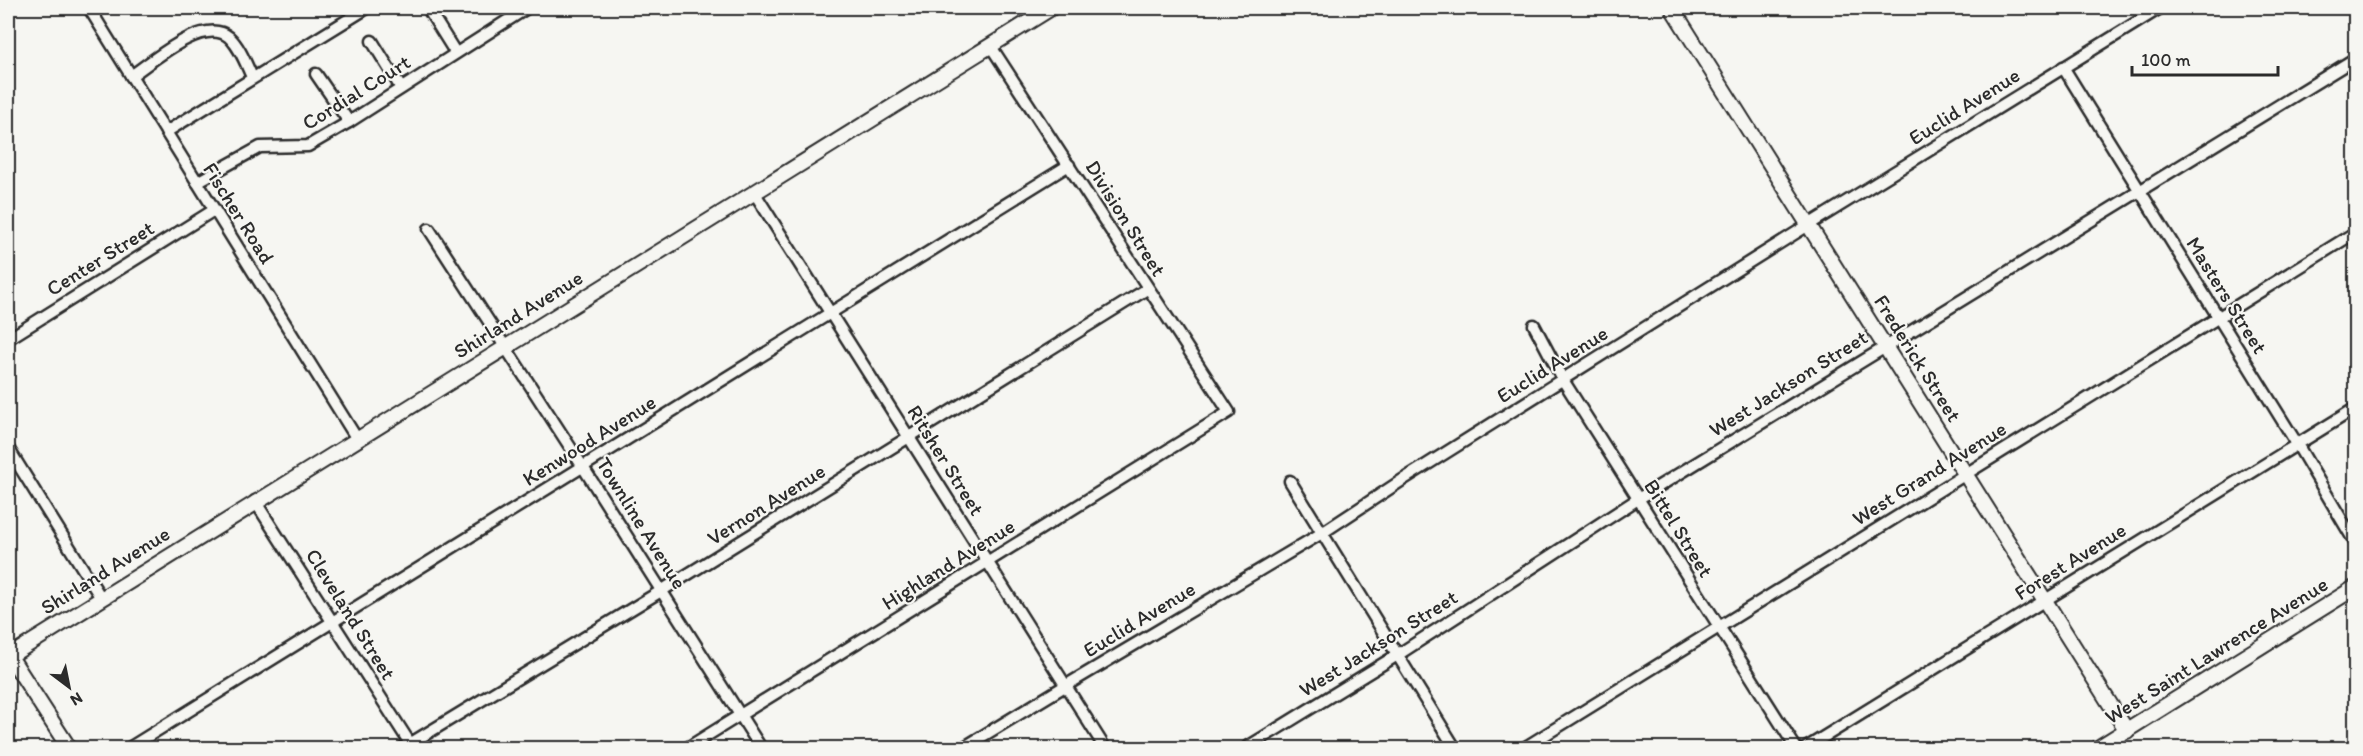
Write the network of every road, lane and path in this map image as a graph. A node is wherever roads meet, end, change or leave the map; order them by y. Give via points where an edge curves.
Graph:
1 (89, 8) edge
2 (364, 8) edge
3 (1051, 8) edge
4 (1672, 8) edge
5 (2160, 8) edge
6 (520, 10) edge
7 (430, 12) dead end
8 (372, 41) dead end
9 (990, 45) junction
10 (455, 52) junction
11 (2355, 58) edge
12 (2063, 68) junction
13 (316, 74) dead end
14 (131, 76) junction
15 (252, 77) junction
16 (401, 88) junction
17 (349, 122) junction
18 (166, 132) junction
19 (1070, 165) junction
20 (197, 182) junction
21 (2139, 190) junction
22 (754, 192) junction
23 (214, 210) junction
24 (1810, 224) junction
25 (429, 230) dead end
26 (2355, 232) edge
27 (1147, 288) junction
28 (830, 313) junction
29 (2218, 317) junction
30 (1534, 325) dead end
31 (8, 339) edge
32 (1886, 345) junction
33 (505, 347) junction
34 (1563, 380) junction
35 (2355, 408) edge
36 (1229, 412) joint
37 (909, 438) junction
38 (357, 439) junction
39 (2297, 444) junction
40 (8, 448) edge
41 (583, 467) junction
42 (1966, 473) junction
43 (1290, 481) dead end
44 (1638, 499) junction
45 (255, 501) junction
46 (1322, 533) junction
47 (2355, 544) edge
48 (988, 562) junction
49 (2355, 587) edge
50 (662, 591) junction
51 (100, 598) junction
52 (2045, 599) junction
53 (333, 622) junction
54 (1719, 627) junction
55 (1399, 654) junction
56 (8, 656) edge
57 (1065, 686) junction
58 (741, 715) junction
59 (2127, 731) junction
60 (408, 747) edge
61 (69, 748) edge
62 (129, 748) edge
63 (687, 748) edge
64 (761, 748) edge
65 (963, 748) edge
66 (1105, 748) edge
67 (1246, 748) edge
68 (1455, 748) edge
69 (1524, 748) edge
70 (1796, 748) edge
71 (1806, 748) edge
72 (2098, 748) edge

1 - 14 street, Fischer Road
2 - 15 street
3 - 9 street, Shirland Avenue
4 - 24 street, Frederick Street
5 - 12 street, Euclid Avenue
6 - 10 street, Cordial Court
7 - 10 street
8 - 16 street
9 - 19 street, Division Street
9 - 22 street, Shirland Avenue
10 - 16 street, Cordial Court
11 - 21 street, West Jackson Street
12 - 21 street, Masters Street
12 - 24 street, Euclid Avenue
13 - 17 street
14 - 15 street via 199,33 220,32 231,40
14 - 18 street, Fischer Road
15 - 18 street
16 - 17 street, Cordial Court
17 - 20 street, Cordial Court via 308,146 260,147
18 - 20 street, Fischer Road
19 - 27 street, Division Street
19 - 28 street, Kenwood Avenue
20 - 23 street, Fischer Road
21 - 29 street, Masters Street
21 - 32 street, West Jackson Street
22 - 28 street, Ritsher Street
22 - 33 street, Shirland Avenue
23 - 31 street, Center Street
23 - 38 street, Fischer Road
24 - 32 street, Frederick Street
24 - 34 street, Euclid Avenue
25 - 33 street, Townline Avenue
26 - 29 street, West Grand Avenue
27 - 36 street, Division Street
27 - 37 street, Vernon Avenue
28 - 37 street, Ritsher Street
28 - 41 street, Kenwood Avenue
29 - 39 street, Masters Street
29 - 42 street, West Grand Avenue
30 - 34 street, Bittel Street
32 - 42 street, Frederick Street
32 - 44 street, West Jackson Street
33 - 38 street, Shirland Avenue
33 - 41 street, Townline Avenue
34 - 44 street, Bittel Street
34 - 46 street, Euclid Avenue
35 - 39 street, Forest Avenue
36 - 48 street, Highland Avenue
37 - 48 street, Ritsher Street
37 - 50 street, Vernon Avenue
38 - 45 street, Shirland Avenue
39 - 47 street, Masters Street
39 - 52 street, Forest Avenue
40 - 51 street
41 - 50 street, Townline Avenue
41 - 53 street, Kenwood Avenue
42 - 52 street, Frederick Street
42 - 54 street, West Grand Avenue
43 - 46 street
44 - 54 street, Bittel Street
44 - 55 street, West Jackson Street
45 - 51 street, Shirland Avenue
45 - 53 street, Cleveland Street
46 - 55 street
46 - 57 street, Euclid Avenue
48 - 57 street, Ritsher Street
48 - 58 street, Highland Avenue
49 - 59 street, West Saint Lawrence Avenue
50 - 58 street, Townline Avenue
50 - 60 street, Vernon Avenue
51 - 56 street, Shirland Avenue
52 - 59 street, Frederick Street
52 - 71 street, Forest Avenue
53 - 60 street, Cleveland Street
53 - 62 street, Kenwood Avenue
54 - 69 street, West Grand Avenue
54 - 70 street, Bittel Street
55 - 67 street, West Jackson Street
55 - 68 street
56 - 61 street
57 - 65 street, Euclid Avenue
57 - 66 street, Ritsher Street
58 - 63 street, Highland Avenue
58 - 64 street, Townline Avenue
59 - 72 street, West Saint Lawrence Avenue

